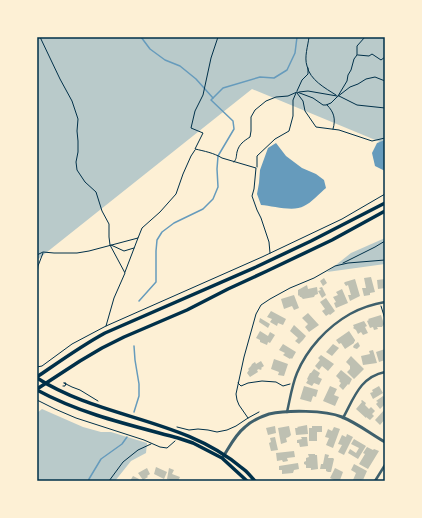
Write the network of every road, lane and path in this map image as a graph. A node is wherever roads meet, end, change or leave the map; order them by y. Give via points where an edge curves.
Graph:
1 (40, 37) edge
2 (218, 37) edge
3 (309, 37) edge
4 (365, 37) edge
5 (357, 55) junction
6 (385, 57) edge
7 (307, 67) junction
8 (385, 81) edge
9 (297, 92) junction
10 (338, 96) junction
11 (326, 105) junction
12 (385, 108) edge
13 (333, 129) junction
14 (385, 138) edge
15 (195, 149) junction
16 (234, 162) junction
17 (256, 168) junction
18 (385, 194) edge
19 (385, 203) edge
20 (385, 212) edge
21 (138, 238) junction
22 (385, 241) edge
23 (110, 245) junction
24 (134, 248) junction
25 (43, 252) junction
26 (270, 254) junction
27 (37, 255) edge
28 (385, 260) edge
29 (340, 265) junction
30 (125, 273) junction
31 (37, 274) edge
32 (385, 302) edge
33 (380, 303) junction
34 (385, 319) edge
35 (106, 326) junction
36 (42, 366) junction
37 (37, 367) edge
38 (43, 368) dead end
39 (385, 372) edge
40 (37, 378) edge
41 (238, 382) junction
42 (294, 382) junction
43 (46, 384) junction
44 (62, 386) dead end
45 (37, 390) edge
46 (37, 400) edge
47 (43, 400) dead end
48 (42, 402) junction
49 (101, 402) dead end
50 (259, 412) dead end
51 (287, 412) junction
52 (248, 418) junction
53 (343, 418) junction
54 (251, 422) junction
55 (174, 426) dead end
56 (178, 438) junction
57 (385, 442) edge
58 (152, 444) junction
59 (225, 454) junction
60 (222, 458) junction
61 (385, 465) edge
62 (109, 481) edge
63 (247, 481) edge
64 (255, 481) edge
65 (375, 481) edge

1 - 23 path via 72,101 78,119 77,170 96,192 109,224
2 - 15 path via 203,95 195,111 191,128 203,133
3 - 7 path
4 - 5 path via 357,46
5 - 6 path via 372,54 381,60
5 - 10 path
7 - 9 path via 308,74
7 - 10 path via 312,78
8 - 10 path via 375,77 366,79
9 - 10 path via 308,91
9 - 11 path
9 - 13 path via 303,101 305,111 316,127
9 - 16 path via 266,101 255,110 251,117 250,137 242,142
9 - 17 path via 293,100 289,132 275,139 257,156
10 - 11 path
10 - 12 path via 357,105
11 - 13 path via 332,110 335,118
13 - 14 path via 372,141
15 - 16 path
15 - 21 path via 176,194 142,228
16 - 17 path
17 - 26 path via 252,196 262,218
18 - 26 path via 342,219
19 - 40 main road via 311,241 105,333 69,354
20 - 43 main road via 187,310 102,348
21 - 23 path
21 - 24 path
22 - 29 path
23 - 24 path via 124,251
23 - 25 path via 77,253
23 - 30 path
24 - 30 path
25 - 27 path
25 - 31 path
26 - 35 path
28 - 29 path
29 - 41 path via 290,288 261,305 256,314
30 - 35 path
32 - 33 street
33 - 34 path
33 - 42 street via 349,314 325,333 309,352
35 - 36 path via 72,344
36 - 37 path
36 - 38 path
39 - 53 street via 364,383
40 - 43 main road
41 - 42 path via 241,386 252,382 271,381 283,386
41 - 52 path via 237,400
42 - 51 street
43 - 45 main road
43 - 59 main road via 72,397 178,432
44 - 49 path via 66,383
45 - 56 main road via 90,413
46 - 48 path
47 - 48 path
48 - 58 path via 76,418
50 - 52 path
51 - 53 street via 319,412
51 - 54 street via 269,414
52 - 54 path
52 - 55 path via 228,430 217,432
53 - 57 street
54 - 59 street via 238,433
56 - 58 path via 167,448
56 - 60 main road
58 - 62 path via 138,450 123,462
59 - 60 street
59 - 64 main road
60 - 63 main road
61 - 65 street

